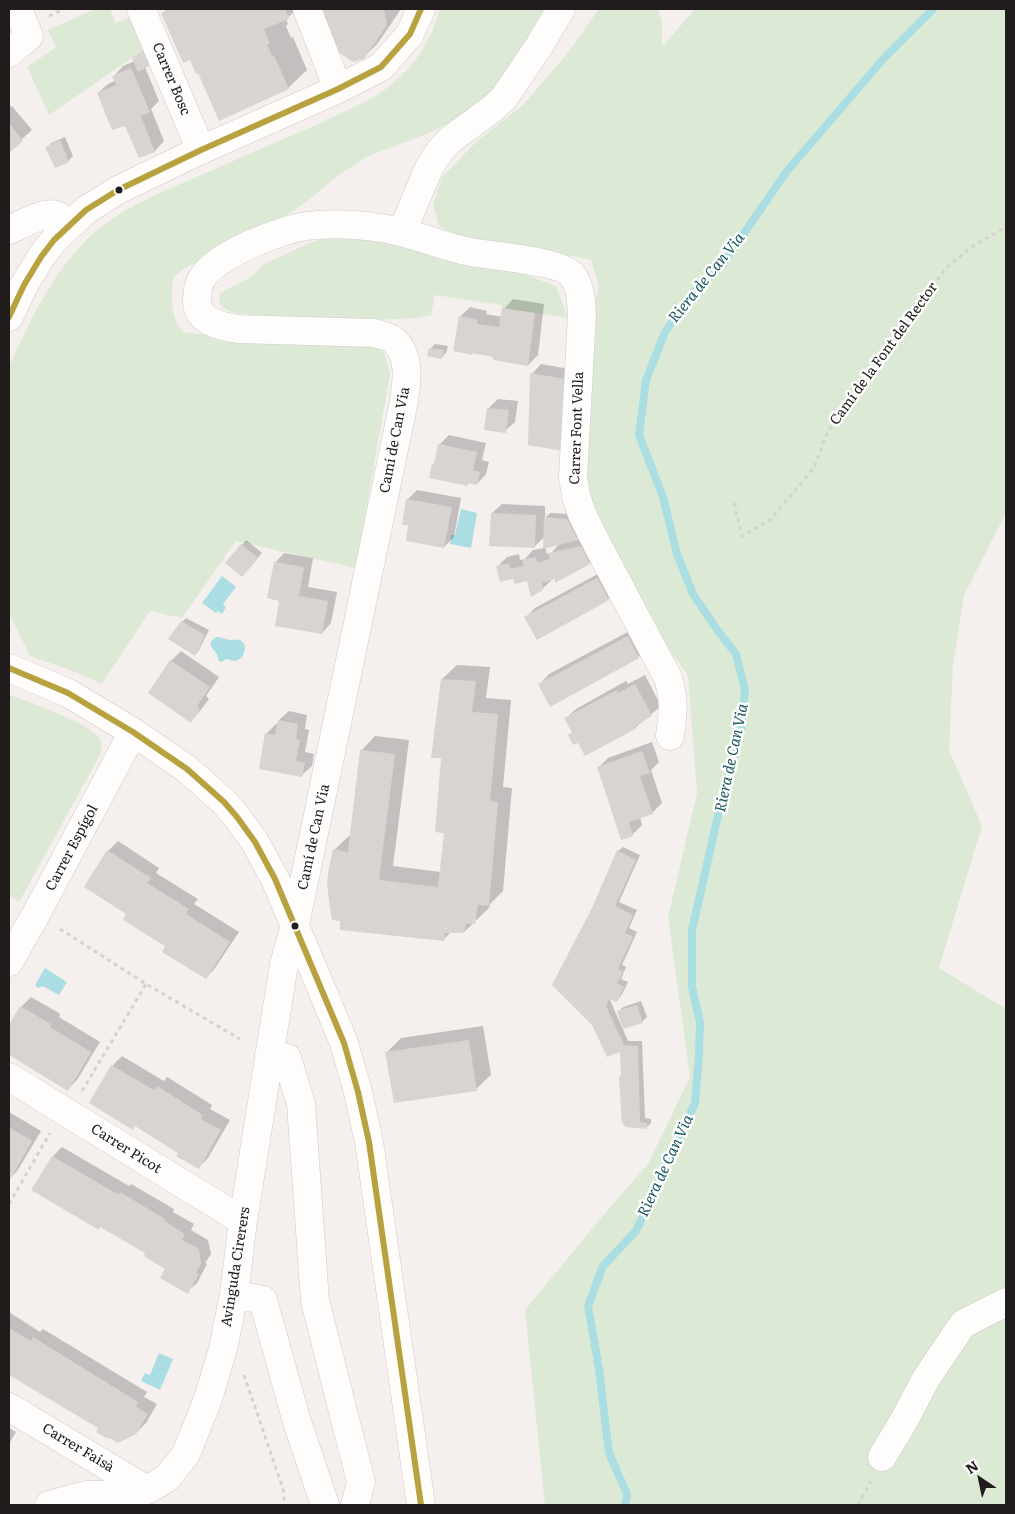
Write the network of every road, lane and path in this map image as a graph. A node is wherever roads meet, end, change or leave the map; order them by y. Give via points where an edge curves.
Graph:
1 (18, 9) edge
2 (141, 9) edge
3 (307, 9) edge
4 (421, 9) edge
5 (561, 9) edge
6 (9, 53) edge
7 (338, 89) junction
8 (201, 150) junction
9 (69, 225) junction
10 (1006, 227) edge
11 (9, 230) edge
12 (402, 232) junction
13 (9, 316) edge
14 (734, 503) dead end
15 (11, 665) edge
16 (133, 732) junction
17 (670, 736) dead end
18 (295, 924) junction
19 (60, 929) dead end
20 (9, 962) edge
21 (146, 984) junction
22 (240, 1040) dead end
23 (269, 1056) junction
24 (9, 1077) edge
25 (72, 1101) junction
26 (9, 1204) edge
27 (243, 1222) junction
28 (234, 1294) junction
29 (1006, 1302) edge
30 (223, 1349) junction
31 (9, 1407) edge
32 (882, 1457) dead end
33 (146, 1490) junction
34 (49, 1505) edge
35 (285, 1505) edge
36 (325, 1505) edge
37 (355, 1505) edge
38 (420, 1505) edge

1 - 6 street via 29,36
2 - 8 street, Carrer Bosc
3 - 7 street
4 - 7 street via 410,34 381,67
5 - 12 street via 504,98 439,152
7 - 8 street
8 - 9 street via 105,197
9 - 11 street via 51,214
9 - 13 street via 41,257
10 - 14 path, Camí de la Font del Rector via 973,246 946,268 828,431 814,468 770,520 742,536
12 - 17 street, Carrer Font Vella via 474,253 562,268 577,283 582,315 573,477 576,496 598,546 668,678 673,695
12 - 18 street, Camí de Can Via via 322,224 278,234 222,260 205,275 197,294 200,312 222,326 385,336 400,348 407,369 404,401
15 - 16 street via 68,693
16 - 18 street via 187,770 238,817 271,872
16 - 20 street, Carrer Espígol
18 - 23 street, Avinguda Cirerers via 284,964
18 - 38 street via 344,1043 369,1142
19 - 21 path
21 - 22 path
21 - 25 path
23 - 27 street, Avinguda Cirerers
23 - 37 street via 287,1058 301,1104 315,1301 361,1482
24 - 25 street, Carrer Picot
25 - 26 path
25 - 27 street, Carrer Picot
27 - 28 street, Avinguda Cirerers
28 - 30 street, Avinguda Cirerers
28 - 36 street via 263,1300 297,1422
29 - 32 street via 963,1324 927,1377
30 - 33 street, Avinguda Cirerers via 186,1454 167,1478
30 - 35 path via 244,1374 283,1489
31 - 33 street, Carrer Faisà
33 - 34 street, Avinguda Cirerers via 124,1496 86,1495

